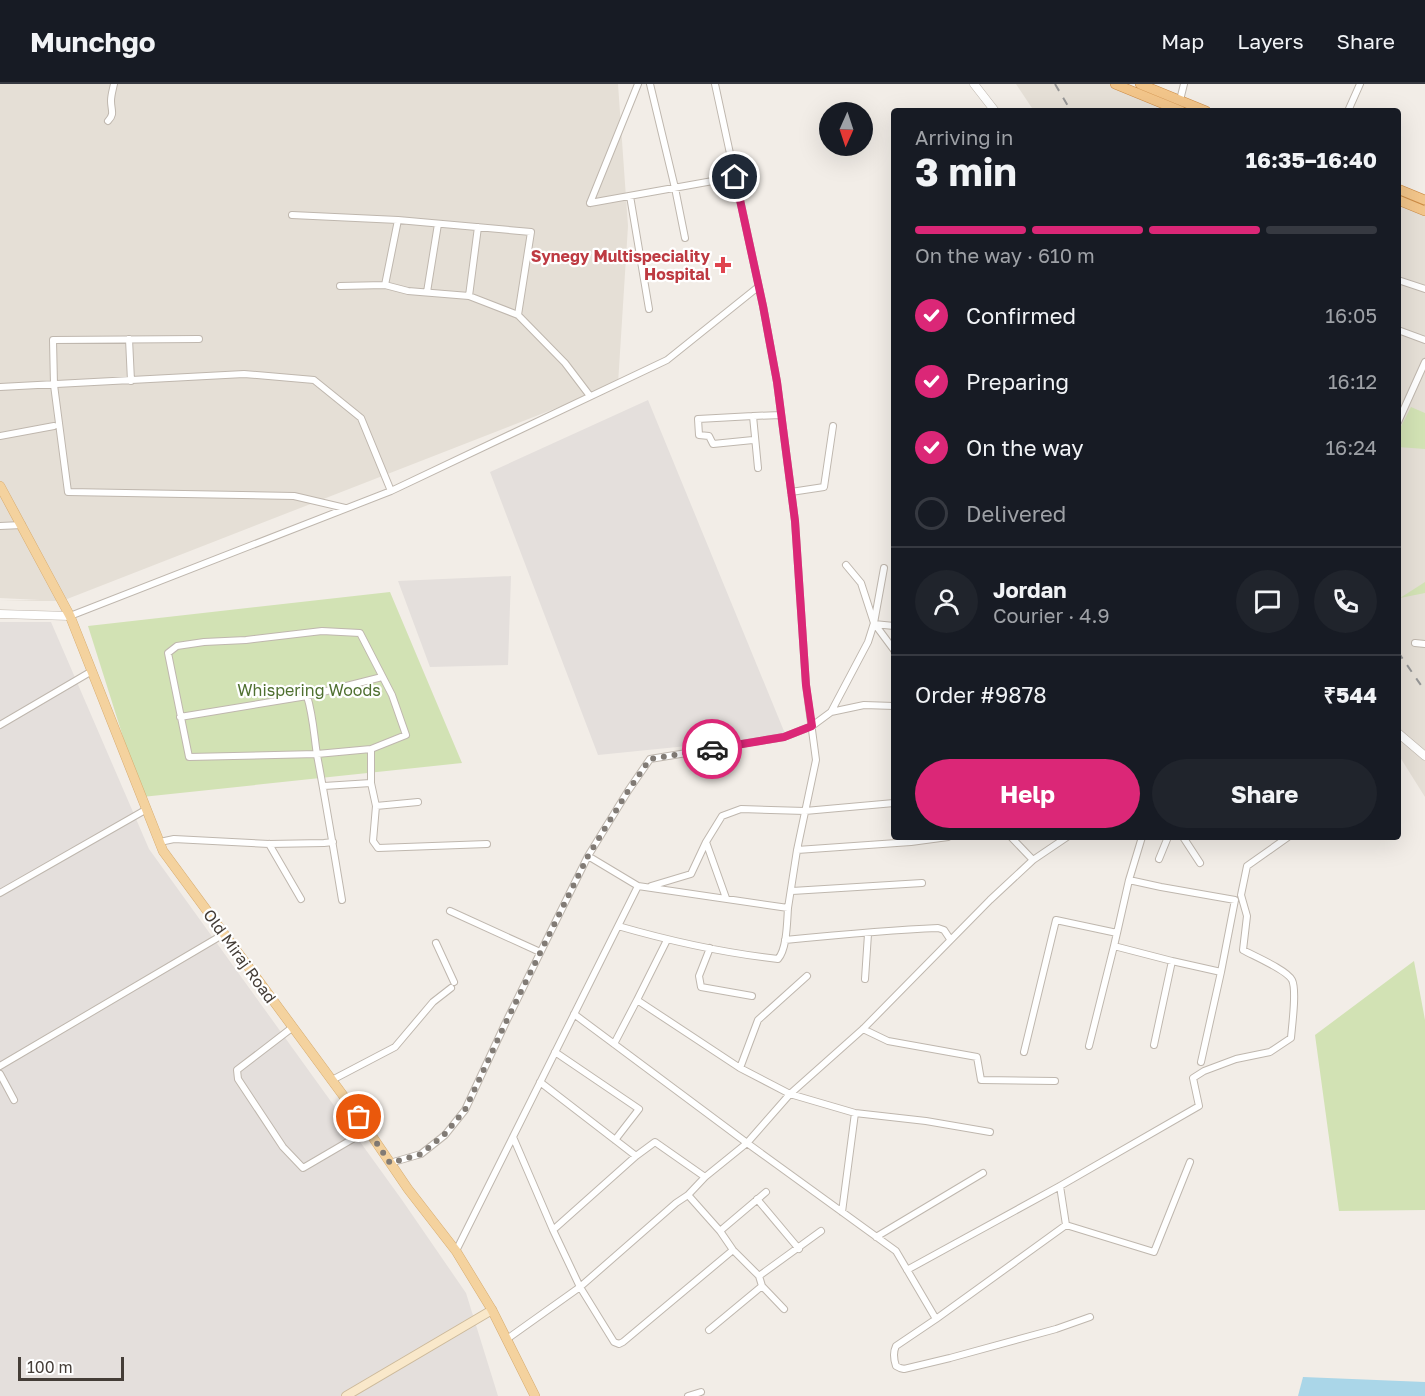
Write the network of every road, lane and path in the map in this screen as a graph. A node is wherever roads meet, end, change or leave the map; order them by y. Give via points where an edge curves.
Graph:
1 (114, 84) edge
2 (638, 84) edge
3 (650, 84) edge
4 (715, 84) edge
5 (974, 84) edge
6 (1115, 84) edge
7 (1140, 84) edge
8 (1184, 84) edge
9 (1360, 84) edge
10 (1180, 100) junction
11 (993, 108) edge
12 (1174, 108) edge
13 (1199, 108) edge
14 (1349, 108) edge
15 (108, 121) dead end
16 (735, 177) junction
17 (675, 188) junction
18 (1401, 190) edge
19 (630, 196) junction
20 (1425, 200) edge
21 (1401, 201) edge
22 (1425, 211) edge
23 (292, 215) dead end
24 (398, 220) junction
25 (438, 224) junction
26 (478, 227) junction
27 (685, 238) dead end
28 (1401, 281) edge
29 (385, 285) junction
30 (340, 286) dead end
31 (758, 286) junction
32 (1425, 289) edge
33 (427, 292) junction
34 (469, 296) junction
35 (649, 309) dead end
36 (518, 315) junction
37 (1401, 331) edge
38 (129, 339) junction
39 (199, 339) dead end
40 (1425, 340) edge
41 (1425, 362) edge
42 (131, 381) junction
43 (54, 385) junction
44 (0, 387) edge
45 (590, 396) junction
46 (781, 415) junction
47 (1401, 415) edge
48 (753, 417) junction
49 (54, 426) dead end
50 (833, 426) dead end
51 (0, 436) edge
52 (753, 440) dead end
53 (758, 468) dead end
54 (0, 486) edge
55 (392, 490) junction
56 (791, 492) junction
57 (347, 508) junction
58 (22, 525) junction
59 (0, 526) edge
60 (846, 565) dead end
61 (884, 568) dead end
62 (0, 614) edge
63 (70, 616) junction
64 (874, 623) junction
65 (891, 626) edge
66 (1415, 643) dead end
67 (1425, 644) edge
68 (891, 646) edge
69 (92, 671) junction
70 (382, 677) junction
71 (307, 696) junction
72 (891, 706) edge
73 (831, 712) junction
74 (180, 717) junction
75 (0, 725) edge
76 (812, 726) junction
77 (1401, 736) edge
78 (371, 749) junction
79 (317, 754) junction
80 (1425, 756) edge
81 (371, 783) junction
82 (324, 786) junction
83 (418, 802) dead end
84 (891, 803) edge
85 (376, 806) junction
86 (147, 810) junction
87 (805, 811) junction
88 (924, 840) edge
89 (1014, 840) edge
90 (1063, 840) edge
91 (1141, 840) edge
92 (1167, 840) edge
93 (1185, 840) edge
94 (1284, 840) edge
95 (160, 842) junction
96 (333, 842) junction
97 (706, 842) junction
98 (269, 844) junction
99 (487, 844) dead end
100 (797, 850) junction
101 (588, 856) junction
102 (1159, 859) dead end
103 (1033, 860) junction
104 (1200, 864) dead end
105 (1129, 879) junction
106 (922, 883) dead end
107 (638, 886) junction
108 (647, 887) junction
109 (792, 891) junction
110 (0, 894) edge
111 (726, 898) junction
112 (301, 899) dead end
113 (342, 900) dead end
114 (788, 908) junction
115 (450, 912) dead end
116 (618, 926) junction
117 (1117, 933) junction
118 (224, 934) junction
119 (868, 934) junction
120 (950, 939) junction
121 (667, 940) junction
122 (785, 940) junction
123 (436, 943) dead end
124 (1114, 946) junction
125 (710, 948) junction
126 (540, 952) junction
127 (1172, 962) junction
128 (1221, 972) junction
129 (807, 976) dead end
130 (865, 980) dead end
131 (752, 996) dead end
132 (637, 1000) junction
133 (574, 1014) junction
134 (293, 1027) junction
135 (863, 1029) junction
136 (614, 1044) junction
137 (1154, 1045) dead end
138 (1089, 1046) dead end
139 (555, 1052) junction
140 (1024, 1052) dead end
141 (1201, 1062) dead end
142 (0, 1066) edge
143 (740, 1068) junction
144 (0, 1074) edge
145 (332, 1080) junction
146 (1055, 1081) dead end
147 (540, 1082) junction
148 (790, 1094) junction
149 (14, 1100) dead end
150 (855, 1113) junction
151 (368, 1130) junction
152 (990, 1132) dead end
153 (513, 1137) junction
154 (615, 1140) junction
155 (747, 1143) junction
156 (636, 1156) junction
157 (1190, 1162) dead end
158 (390, 1163) junction
159 (984, 1173) dead end
160 (705, 1177) junction
161 (1060, 1186) junction
162 (766, 1192) dead end
163 (688, 1195) junction
164 (757, 1200) junction
165 (842, 1212) junction
166 (1066, 1225) junction
167 (553, 1230) junction
168 (720, 1231) junction
169 (821, 1231) dead end
170 (876, 1237) junction
171 (799, 1249) junction
172 (733, 1250) junction
173 (456, 1251) junction
174 (907, 1270) junction
175 (759, 1276) junction
176 (762, 1286) junction
177 (580, 1287) junction
178 (784, 1309) dead end
179 (492, 1310) junction
180 (1090, 1317) dead end
181 (936, 1319) junction
182 (709, 1330) dead end
183 (507, 1339) junction
184 (701, 1392) dead end
185 (346, 1396) edge
186 (535, 1396) edge
187 (688, 1396) edge

1 - 15 street via 113,112
2 - 19 street via 590,203
3 - 17 street
4 - 16 street
5 - 11 street
6 - 12 highway
7 - 10 highway
8 - 10 street
9 - 14 street
10 - 13 highway
16 - 17 street
16 - 31 street
17 - 19 street
17 - 27 street
18 - 20 highway
19 - 35 street
21 - 22 highway
23 - 24 street
24 - 25 street
24 - 29 street
25 - 26 street
25 - 33 street
26 - 34 street
26 - 36 street via 531,232
28 - 32 street
29 - 30 street
29 - 33 street
31 - 45 street via 667,360
31 - 46 street
33 - 34 street
34 - 36 street
36 - 45 street via 565,363
37 - 40 street
38 - 39 street
38 - 42 street
38 - 43 street via 53,340
41 - 47 street
42 - 43 street
42 - 55 street via 244,374 314,380 361,418
43 - 44 street
43 - 57 street via 68,492 294,496
45 - 55 street
46 - 48 street
46 - 56 street
48 - 52 street via 698,419 699,435 709,436 713,444
48 - 53 street
49 - 51 street
50 - 56 street via 824,487
54 - 58 main road, Old Miraj Road
55 - 57 street
56 - 76 street
57 - 63 street
58 - 59 street
58 - 63 main road, Old Miraj Road
60 - 64 street via 861,583
61 - 64 street
62 - 63 street
63 - 69 main road, Old Miraj Road
64 - 65 street
64 - 68 street
64 - 73 street
66 - 67 street
69 - 75 street
69 - 86 main road, Old Miraj Road
70 - 71 street
70 - 74 street via 360,633 321,631 177,646 168,653
70 - 78 street via 406,735
71 - 74 street
71 - 79 street
72 - 73 street via 864,705
73 - 76 street
74 - 79 street via 189,757
76 - 87 street via 816,760
76 - 101 street via 784,737 650,759
77 - 80 street
78 - 79 street
78 - 81 street
79 - 82 street
81 - 82 street
81 - 85 street
82 - 96 street
83 - 85 street
84 - 87 street
85 - 99 street via 373,841 378,848
86 - 95 main road, Old Miraj Road
86 - 110 street
87 - 97 street via 741,809 722,816
87 - 100 street
88 - 100 street
89 - 103 street
90 - 103 street
91 - 105 street
92 - 102 street
93 - 104 street
94 - 161 street via 1247,866 1241,895 1247,916 1243,950 1282,970 1292,980 1291,1038 1270,1052 1236,1059 1193,1078 1199,1106
95 - 98 street via 174,839
95 - 118 main road, Old Miraj Road
96 - 98 street
96 - 113 street
97 - 108 street via 692,874
97 - 111 street
98 - 112 street
100 - 109 street
101 - 107 street
101 - 126 street
103 - 120 street
105 - 117 street
105 - 128 street via 1235,900
106 - 109 street
107 - 108 street
107 - 116 street
108 - 111 street
109 - 114 street
111 - 114 street
114 - 122 street
115 - 126 street
116 - 121 street
116 - 133 street
117 - 124 street
117 - 140 street via 1056,920
118 - 134 main road, Old Miraj Road
118 - 142 street
119 - 120 street via 938,928
119 - 122 street
119 - 130 street
120 - 135 street
121 - 125 street
121 - 132 street
122 - 125 street via 778,959
123 - 145 street via 452,985 395,1047
124 - 127 street
124 - 138 street
125 - 131 street via 699,976 700,987
126 - 158 street via 465,1110 421,1154
127 - 128 street
127 - 137 street
128 - 141 street
129 - 143 street via 758,1020
132 - 136 street
132 - 143 street
133 - 136 street
133 - 139 street
134 - 145 main road, Old Miraj Road
134 - 151 street via 237,1070 238,1079 283,1147 303,1168
135 - 146 street via 888,1041 977,1058 981,1080
135 - 148 street
136 - 155 street
139 - 147 street
139 - 154 street via 639,1109
143 - 148 street
144 - 149 street
145 - 151 main road, Old Miraj Road
147 - 153 street
147 - 154 street
148 - 150 street
148 - 155 street
150 - 152 street
150 - 165 street
151 - 158 main road, Old Miraj Road
153 - 167 street
153 - 173 street
154 - 156 street
155 - 160 street
155 - 165 street
156 - 160 street via 655,1142
156 - 167 street
157 - 166 street via 1154,1252
158 - 173 main road, Old Miraj Road
159 - 170 street
160 - 163 street
161 - 166 street
161 - 174 street
162 - 164 street
163 - 168 street
163 - 177 street
164 - 168 street
164 - 171 street
165 - 170 street
166 - 181 street
167 - 177 street
168 - 172 street
169 - 171 street
170 - 174 street via 896,1251
171 - 175 street
172 - 175 street
172 - 177 street via 619,1344
173 - 179 main road, Old Miraj Road
174 - 181 street
175 - 176 street
176 - 178 street
176 - 182 street
177 - 183 street
179 - 183 main road, Old Miraj Road
179 - 185 main road
180 - 181 street via 950,1358 904,1369 896,1366 896,1346
183 - 186 main road, Old Miraj Road
184 - 187 street

